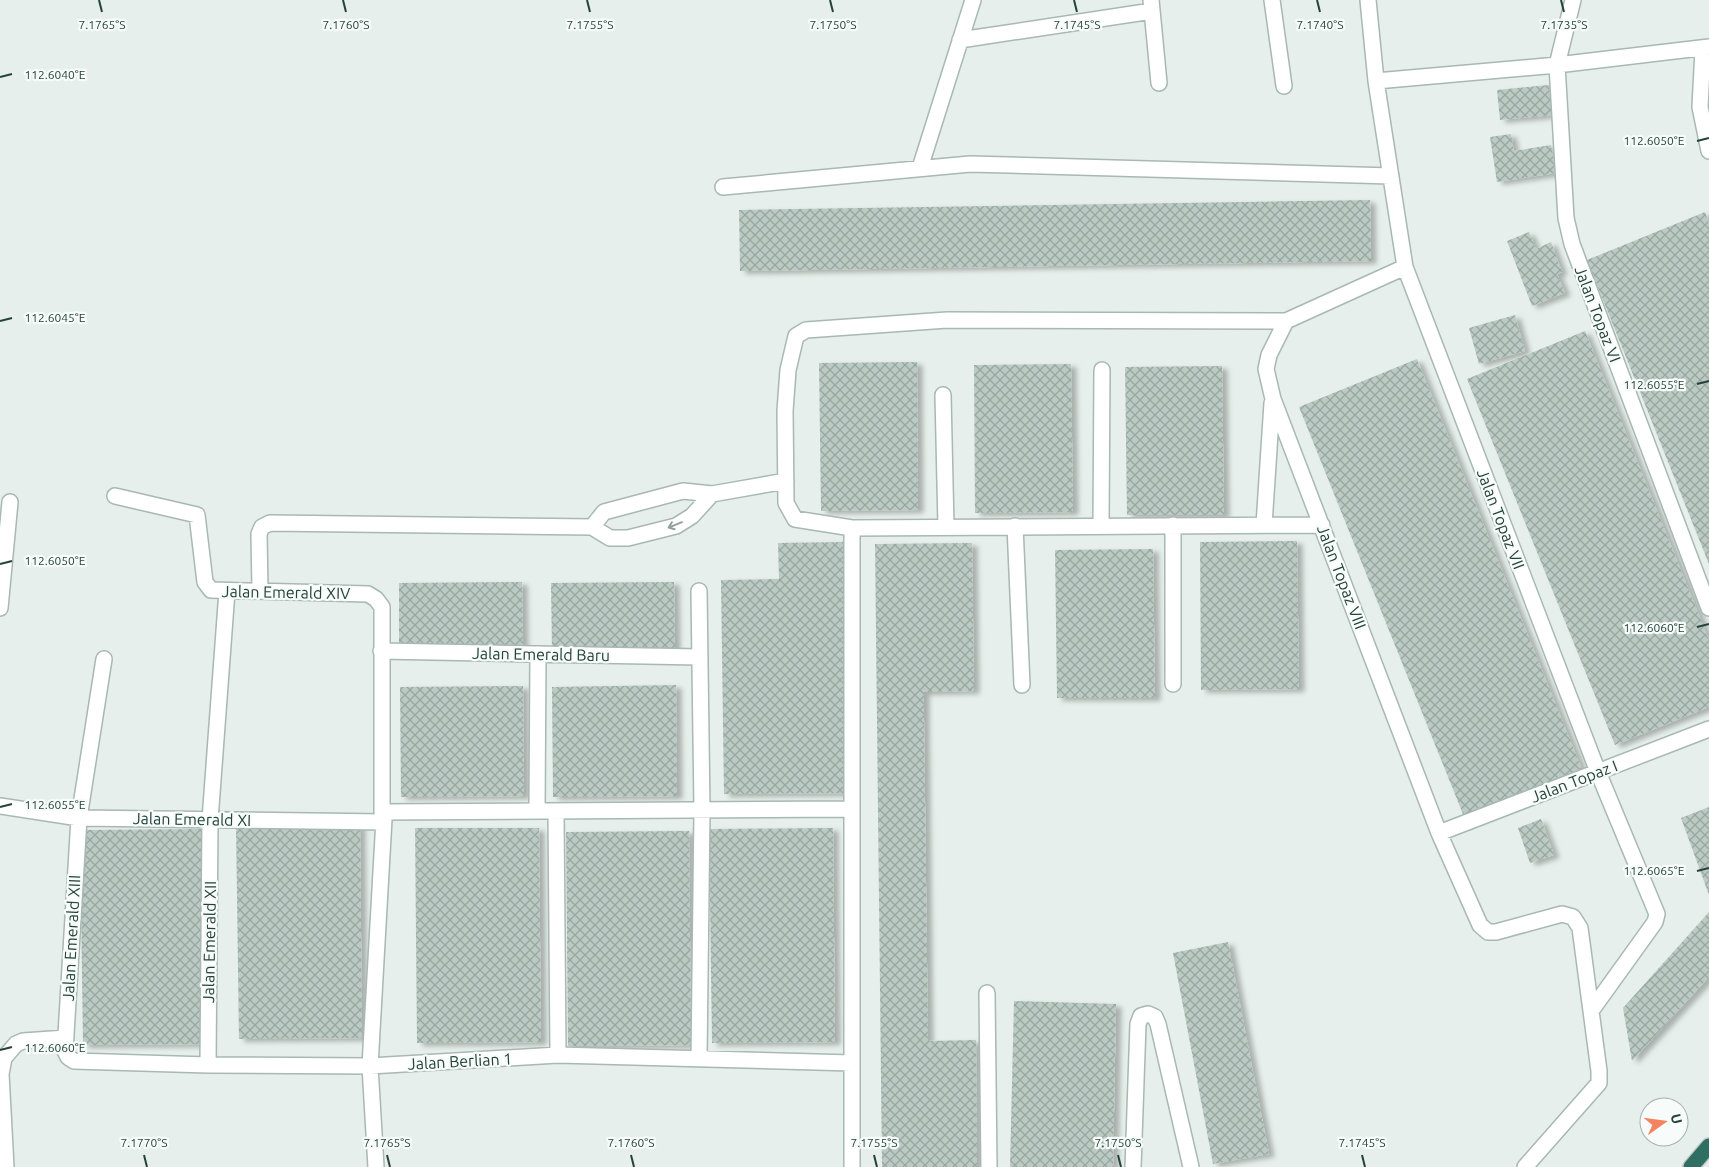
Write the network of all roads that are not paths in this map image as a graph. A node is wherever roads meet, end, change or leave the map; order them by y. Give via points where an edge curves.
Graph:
1 (973, 0) edge
2 (1272, 0) edge
3 (1368, 0) edge
4 (1573, 0) edge
5 (1151, 6) edge
6 (960, 40) junction
7 (1706, 48) edge
8 (1557, 65) junction
9 (1376, 81) junction
10 (1159, 83) dead end
11 (1284, 86) dead end
12 (1709, 151) edge
13 (920, 168) junction
14 (1391, 176) junction
15 (723, 187) dead end
16 (1405, 267) junction
17 (1286, 321) junction
18 (1102, 370) dead end
19 (943, 395) dead end
20 (1273, 399) junction
21 (786, 481) junction
22 (712, 494) junction
23 (115, 496) dead end
24 (10, 502) dead end
25 (1264, 525) junction
26 (1322, 525) junction
27 (1015, 526) junction
28 (1101, 526) junction
29 (1173, 526) junction
30 (592, 527) junction
31 (946, 527) junction
32 (852, 528) junction
33 (699, 590) dead end
34 (227, 591) junction
35 (260, 591) junction
36 (0, 608) edge
37 (1709, 608) edge
38 (382, 651) junction
39 (538, 654) junction
40 (700, 656) junction
41 (104, 659) dead end
42 (1173, 684) dead end
43 (1022, 685) dead end
44 (1709, 729) edge
45 (1598, 772) junction
46 (0, 806) edge
47 (852, 809) junction
48 (702, 810) junction
49 (538, 811) junction
50 (556, 811) junction
51 (383, 817) junction
52 (79, 818) junction
53 (210, 820) junction
54 (1439, 833) junction
55 (986, 993) dead end
56 (1591, 1011) junction
57 (66, 1038) junction
58 (558, 1055) junction
59 (68, 1057) joint
60 (2, 1058) edge
61 (698, 1059) junction
62 (852, 1063) junction
63 (208, 1065) junction
64 (370, 1066) junction
65 (1, 1092) edge
66 (1709, 1146) edge
67 (6, 1167) edge
68 (376, 1167) edge
69 (852, 1167) edge
70 (989, 1167) edge
71 (1133, 1167) edge
72 (1190, 1167) edge
73 (1525, 1167) edge
74 (1691, 1167) edge

1 - 6 street
2 - 11 street
3 - 9 street, Jalan Topaz VII
4 - 8 street, Jalan Topaz VI
5 - 6 street
5 - 10 street
6 - 13 street
7 - 8 street
7 - 12 street via 1700,107
8 - 9 street
8 - 37 street, Jalan Topaz VI via 1566,218 1572,244
9 - 14 street, Jalan Topaz VII
13 - 14 street via 970,164
13 - 15 street
14 - 16 street, Jalan Topaz VII
16 - 17 street
16 - 45 street, Jalan Topaz VII
17 - 20 street, Jalan Topaz VIII via 1269,354 1266,369
17 - 21 street via 947,320 806,330 796,336 788,370
18 - 28 street
19 - 31 street
20 - 25 street
20 - 26 street, Jalan Topaz VIII
21 - 22 street
21 - 32 street via 786,503 795,519
22 - 30 street via 683,491 654,498 604,512
22 -> 30 street via 692,516 676,526 628,538 610,538
23 - 34 street, Jalan Emerald XIV via 197,515 206,582 212,590
24 - 36 street
25 - 26 street
25 - 29 street
26 - 54 street, Jalan Topaz VIII
27 - 28 street
27 - 31 street
27 - 43 street
28 - 29 street
29 - 42 street
30 - 35 street via 270,523 262,527 259,534
31 - 32 street
32 - 47 street
33 - 40 street
34 - 35 street, Jalan Emerald XIV
34 - 53 street, Jalan Emerald XII
35 - 38 street, Jalan Emerald XIV via 368,594 382,607
38 - 39 street, Jalan Emerald Baru
38 - 51 street, Jalan Emerald XIV
39 - 40 street, Jalan Emerald Baru
39 - 49 street
40 - 48 street
41 - 52 street, Jalan Emerald XIII
44 - 45 street, Jalan Topaz I
45 - 54 street, Jalan Topaz I
45 - 56 street, Jalan Topaz VII via 1657,914 1655,922
46 - 52 street, Jalan Emerald XI
47 - 48 street, Jalan Emerald XI
47 - 62 street
48 - 50 street, Jalan Emerald XI
48 - 61 street
49 - 50 street, Jalan Emerald XI
49 - 51 street, Jalan Emerald XI
50 - 58 street
51 - 53 street, Jalan Emerald XI
51 - 64 street, Jalan Emerald XIV
52 - 53 street, Jalan Emerald XI
52 - 57 street, Jalan Emerald XIII
53 - 63 street, Jalan Emerald XII
54 - 56 street, Jalan Topaz VIII via 1480,925 1488,932 1562,914 1572,917 1580,928
55 - 70 street
56 - 73 street via 1599,1083
57 - 59 street, Jalan Emerald XIII
57 - 60 street via 23,1041
58 - 61 street, Jalan Berlian 1
58 - 64 street, Jalan Berlian 1
59 - 63 street, Jalan Berlian 1 via 74,1061
60 - 65 street
61 - 62 street, Jalan Berlian 1
62 - 69 street
63 - 64 street, Jalan Berlian 1
64 - 68 street, Jalan Emerald XIV
65 - 67 street
66 - 74 highway
71 - 72 street via 1138,1024 1141,1016 1148,1014 1155,1016 1158,1024

